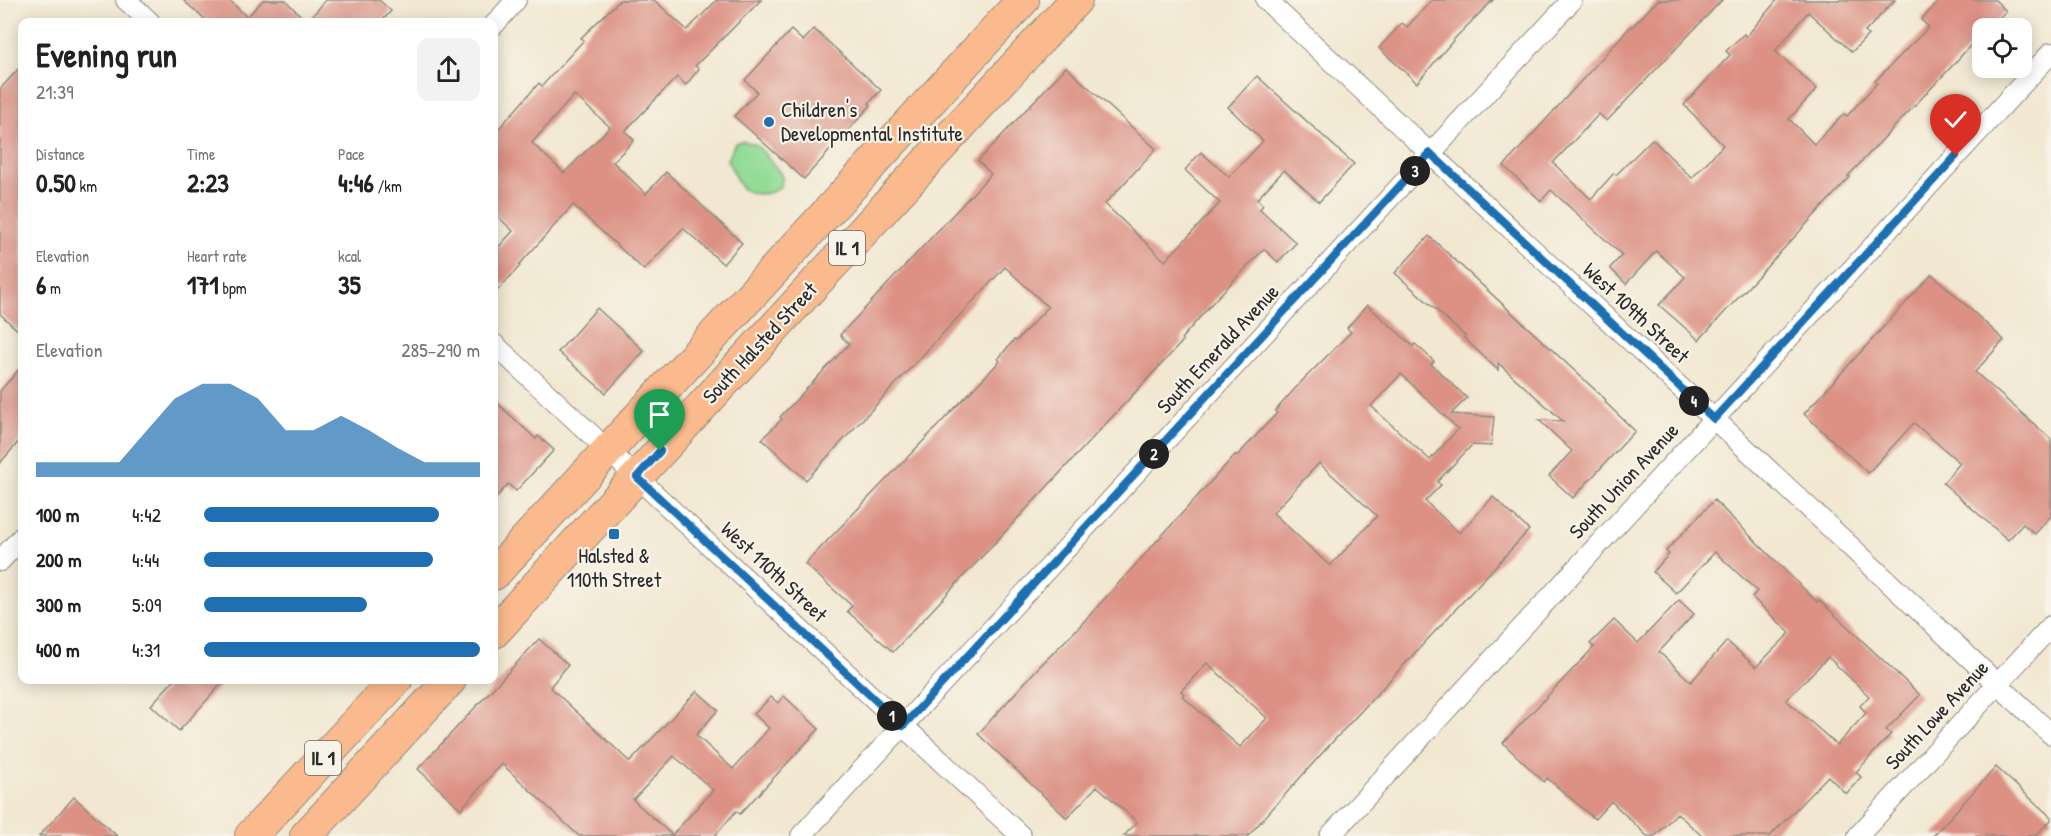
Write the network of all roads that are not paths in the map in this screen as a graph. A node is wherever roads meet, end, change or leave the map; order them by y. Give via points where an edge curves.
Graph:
1 (126, 0) edge
2 (516, 0) edge
3 (1023, 0) edge
4 (1076, 0) edge
5 (1266, 0) edge
6 (1572, 0) edge
7 (146, 18) edge
8 (498, 20) edge
9 (2051, 53) edge
10 (1430, 153) junction
11 (498, 348) edge
12 (1714, 419) junction
13 (608, 450) junction
14 (637, 477) junction
15 (18, 541) edge
16 (0, 561) edge
17 (498, 570) edge
18 (2051, 627) edge
19 (498, 628) edge
20 (392, 684) edge
21 (446, 684) edge
22 (1997, 684) junction
23 (903, 726) junction
24 (2051, 734) edge
25 (251, 836) edge
26 (306, 836) edge
27 (801, 836) edge
28 (1021, 836) edge
29 (1330, 836) edge
30 (1858, 836) edge

1 - 7 street
2 - 8 street
3 - 13 main road, South Halsted Street / IL 1
4 - 14 main road, South Halsted Street / IL 1
5 - 10 street, West 109th Street
6 - 10 street, South Emerald Avenue
9 - 12 street, South Union Avenue
10 - 12 street, West 109th Street
10 - 23 street, South Emerald Avenue
11 - 13 street, West 110th Street
12 - 22 street, West 109th Street
12 - 29 street, South Union Avenue
13 - 14 street, West 110th Street
13 - 17 main road, South Halsted Street / IL 1
14 - 19 main road, South Halsted Street / IL 1
14 - 23 street, West 110th Street
15 - 16 street
18 - 22 street, South Lowe Avenue
20 - 25 main road, IL 1
21 - 26 main road, IL 1
22 - 24 street, West 109th Street
22 - 30 street, South Lowe Avenue
23 - 27 street, South Emerald Avenue
23 - 28 street, West 110th Street

